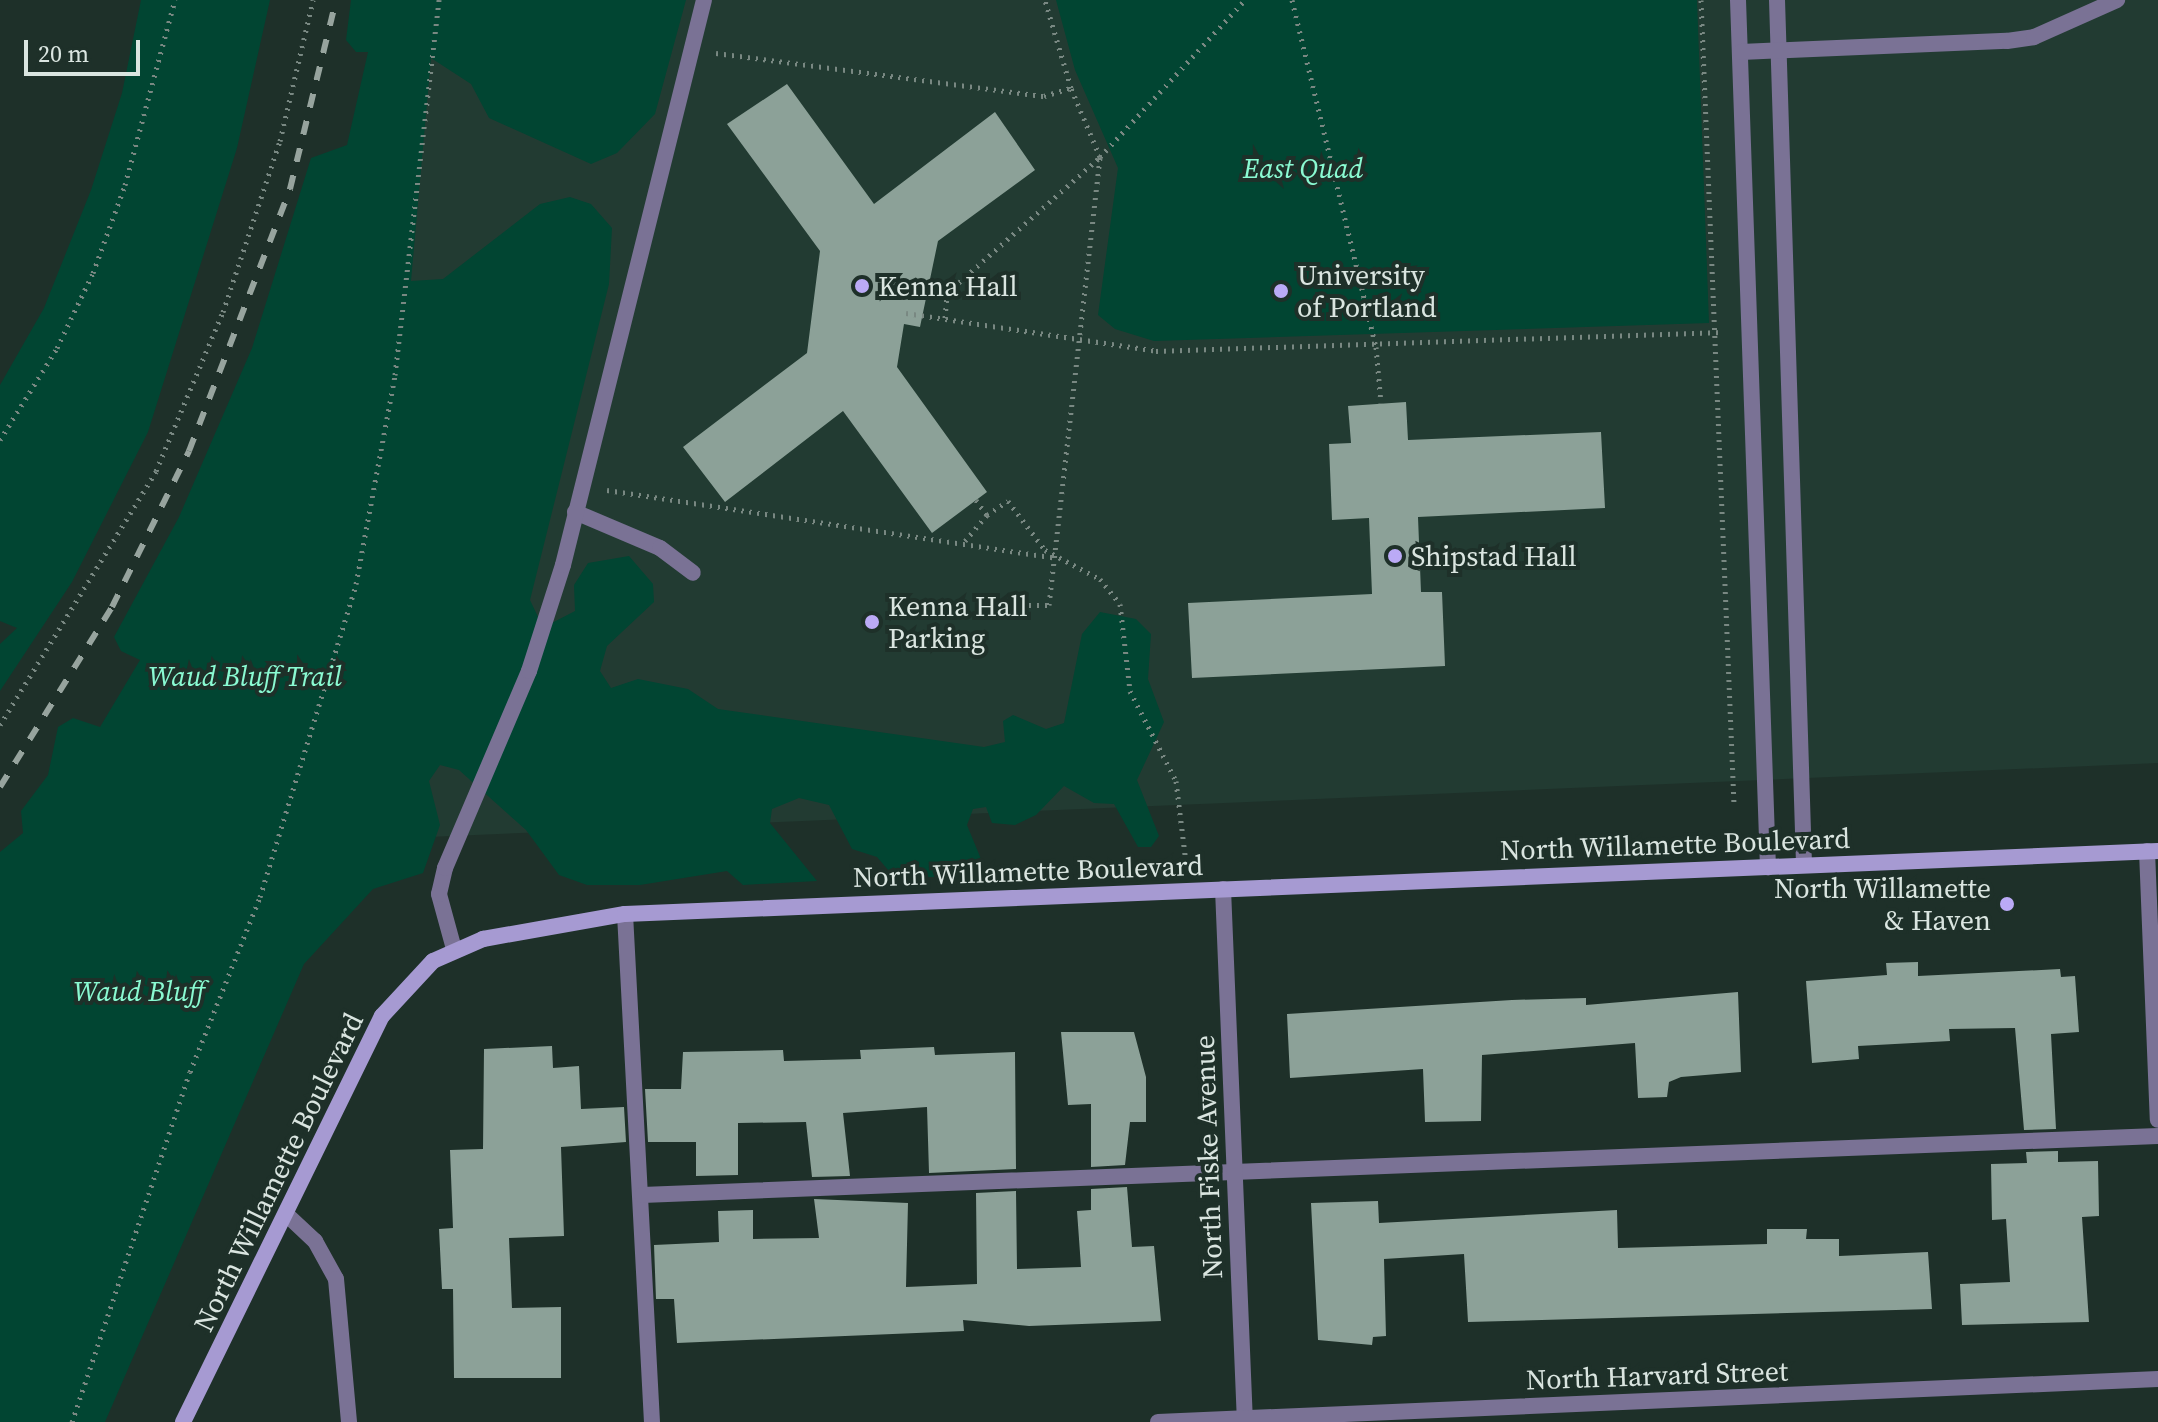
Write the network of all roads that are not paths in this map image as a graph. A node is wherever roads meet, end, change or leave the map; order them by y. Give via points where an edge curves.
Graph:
1 (704, 0) edge
2 (1738, 0) edge
3 (1777, 0) edge
4 (2117, 0) edge
5 (1780, 50) junction
6 (1741, 52) junction
7 (575, 512) junction
8 (693, 573) dead end
9 (2152, 851) edge
10 (1804, 865) junction
11 (1768, 867) junction
12 (1223, 889) junction
13 (625, 914) junction
14 (454, 949) junction
15 (2158, 1120) edge
16 (2158, 1136) edge
17 (1235, 1175) junction
18 (642, 1195) junction
19 (286, 1214) junction
20 (2158, 1379) edge
21 (1244, 1420) edge
22 (183, 1422) edge
23 (349, 1422) edge
24 (652, 1422) edge
25 (1158, 1422) edge

1 - 7 street
2 - 6 street
3 - 5 street
4 - 5 street via 2034,37
5 - 6 street
5 - 10 street
6 - 11 street
7 - 8 street via 660,548
7 - 14 street via 529,671 461,826 439,894
9 - 10 main road, North Willamette Boulevard
9 - 15 street
10 - 11 main road, North Willamette Boulevard
11 - 12 main road, North Willamette Boulevard
12 - 13 main road, North Willamette Boulevard
12 - 17 street, North Fiske Avenue
13 - 14 main road, North Willamette Boulevard via 554,922
13 - 18 street
14 - 19 main road, North Willamette Boulevard via 433,961 382,1016
16 - 17 street
17 - 18 street
17 - 21 street, North Fiske Avenue
18 - 24 street
19 - 22 main road, North Willamette Boulevard
19 - 23 street via 315,1241 336,1279
20 - 21 street, North Harvard Street
21 - 25 street, North Harvard Street

